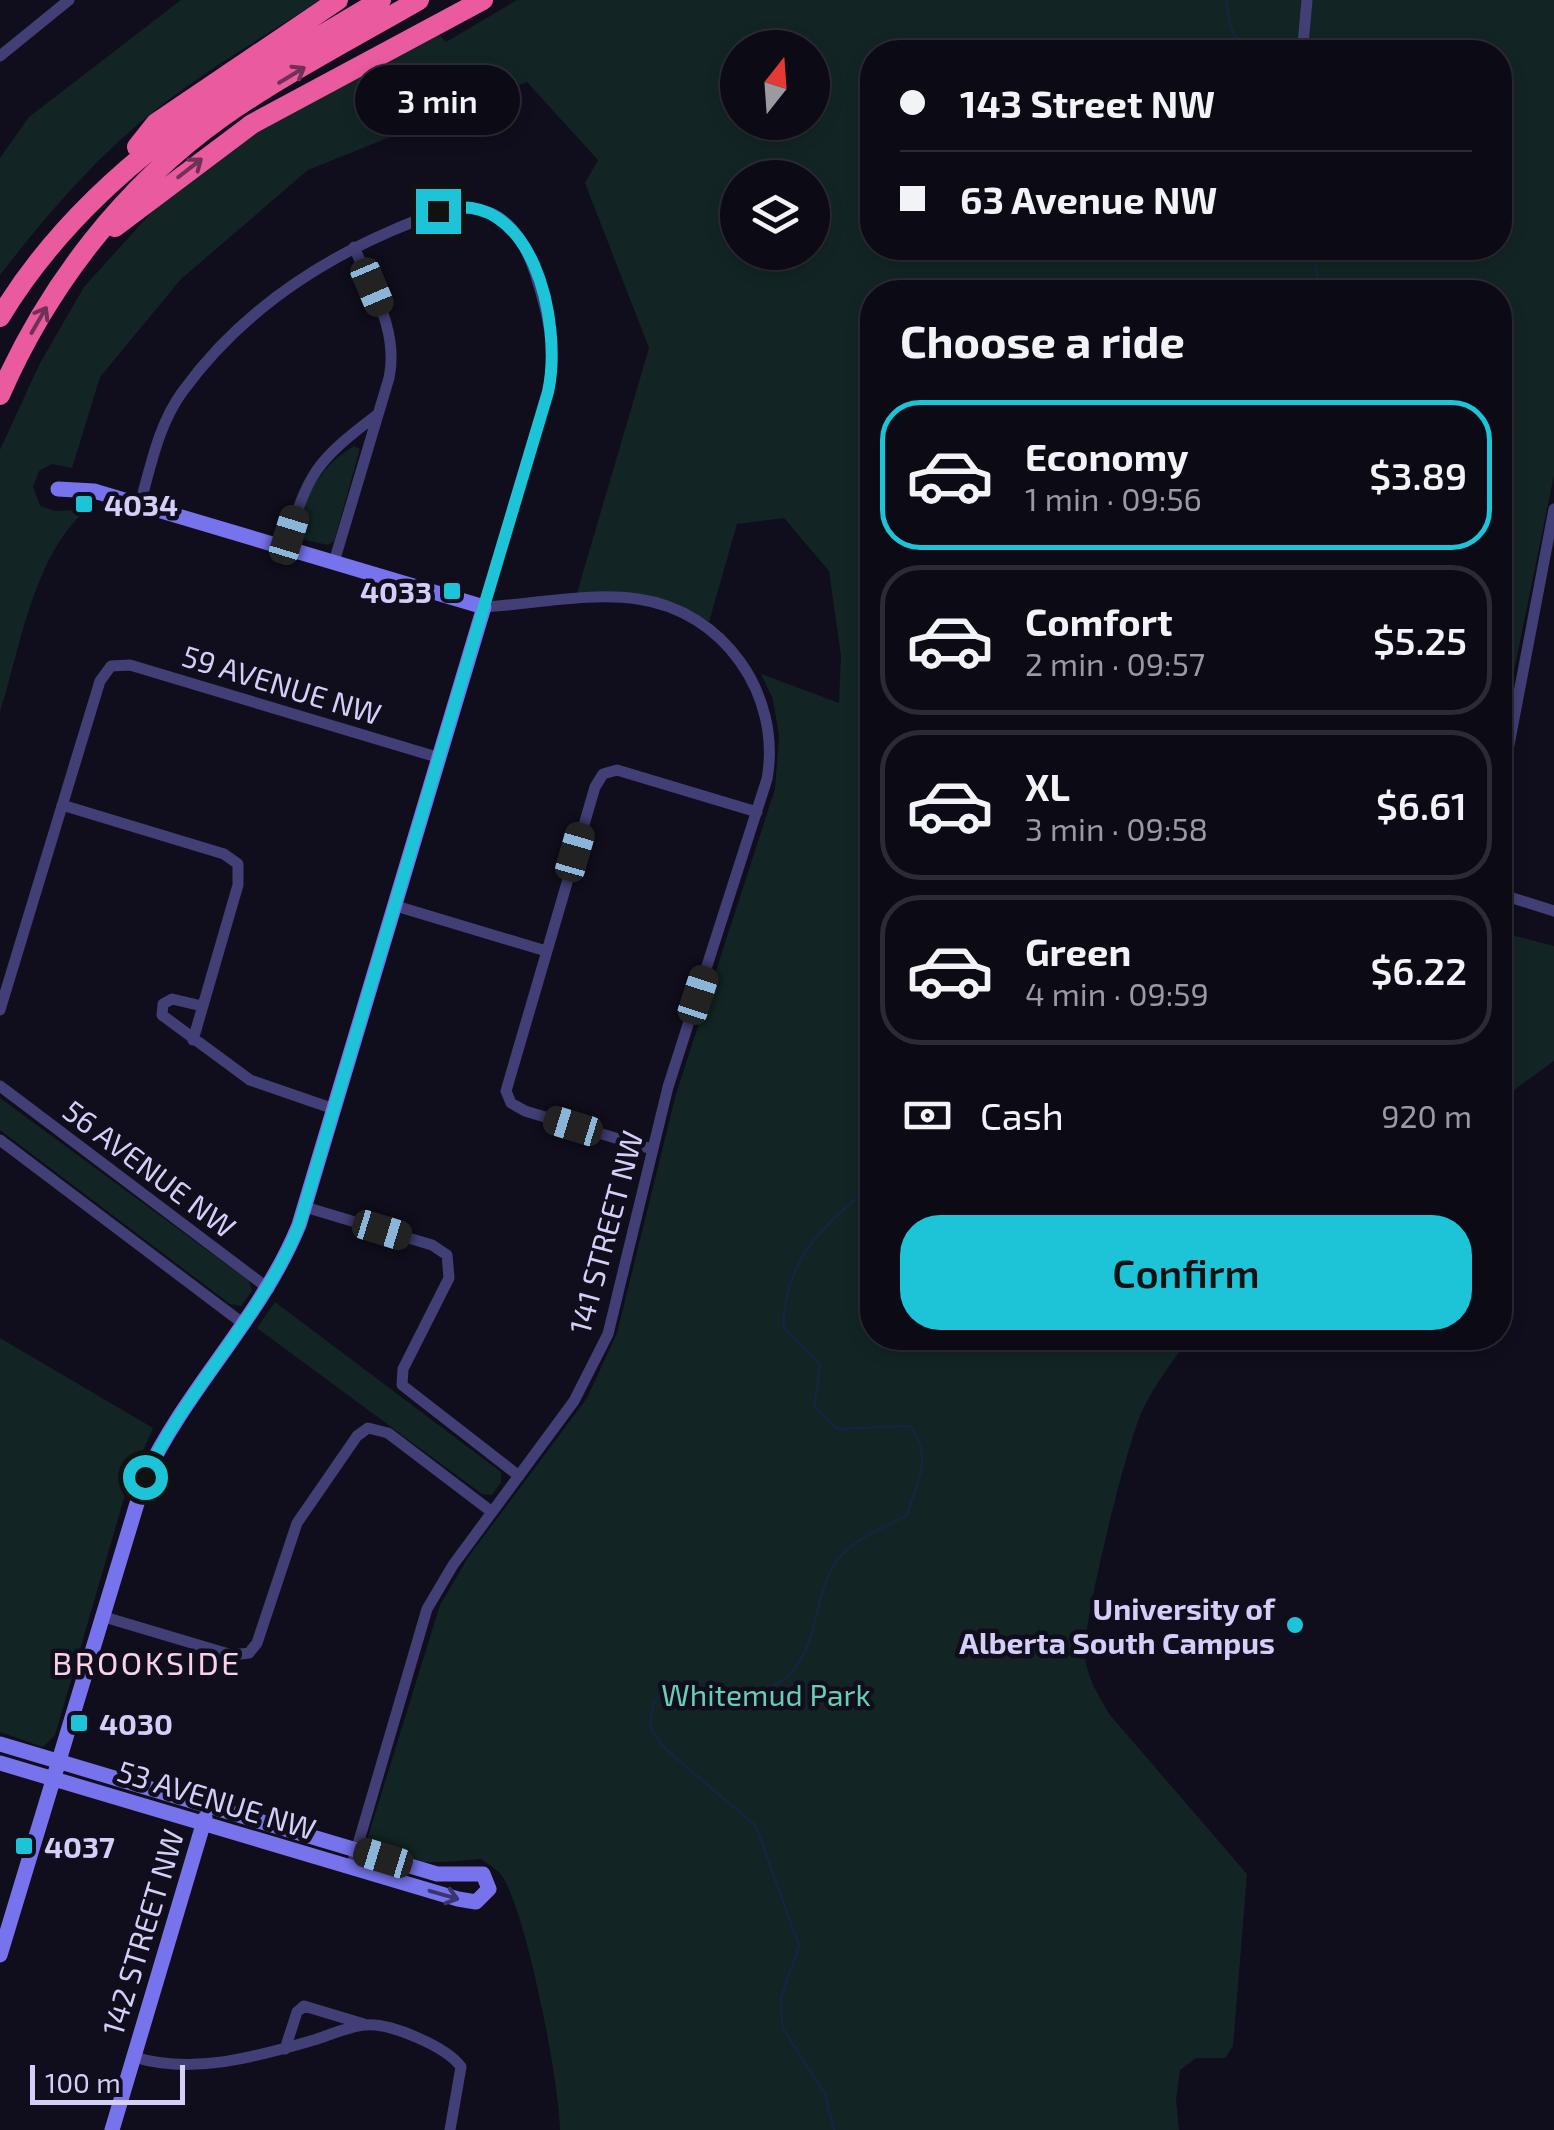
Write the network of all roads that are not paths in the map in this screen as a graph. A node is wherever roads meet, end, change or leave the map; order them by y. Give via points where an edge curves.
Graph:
1 (69, 0) edge
2 (338, 0) edge
3 (381, 0) edge
4 (419, 0) edge
5 (483, 0) edge
6 (1307, 0) edge
7 (1303, 40) edge
8 (0, 56) edge
9 (98, 195) junction
10 (354, 247) junction
11 (85, 249) junction
12 (0, 317) edge
13 (0, 395) edge
14 (378, 414) junction
15 (58, 488) dead end
16 (140, 504) junction
17 (1554, 509) edge
18 (286, 548) junction
19 (334, 562) junction
20 (484, 607) junction
21 (1512, 729) edge
22 (440, 758) junction
23 (62, 805) junction
24 (757, 812) junction
25 (1512, 898) edge
26 (396, 906) junction
27 (1554, 910) edge
28 (546, 951) junction
29 (202, 1006) junction
30 (0, 1010) edge
31 (192, 1040) junction
32 (0, 1086) edge
33 (334, 1109) junction
34 (0, 1140) edge
35 (652, 1150) junction
36 (305, 1207) junction
37 (270, 1290) junction
38 (245, 1325) junction
39 (519, 1476) junction
40 (492, 1512) junction
41 (101, 1616) junction
42 (0, 1744) edge
43 (58, 1761) junction
44 (0, 1763) edge
45 (53, 1778) junction
46 (208, 1806) junction
47 (204, 1823) junction
48 (356, 1850) junction
49 (351, 1868) junction
50 (0, 1955) edge
51 (368, 2024) junction
52 (284, 2049) junction
53 (134, 2057) junction
54 (112, 2130) edge
55 (450, 2130) edge

1 - 8 street
2 - 9 highway via 156,123
3 - 9 highway via 192,114
11 -> 4 highway via 152,175 222,117
11 -> 5 highway via 252,124
6 - 7 street
9 - 12 highway via 53,243
10 - 14 street via 392,342
10 - 16 street via 292,281 189,382 167,416
10 - 20 street via 438,211 469,207 513,228 531,263 550,324 550,382
13 -> 11 highway
14 - 18 street via 312,472
14 - 19 street
15 - 16 street
16 - 18 street
17 - 21 street
18 - 19 street
19 - 20 street
20 - 22 street
20 - 24 street, 141 STREET NW via 619,598 677,610 713,632 754,683 766,717 770,754
22 - 23 street, 59 AVENUE NW via 130,665 111,666 100,681
22 - 26 street
23 - 29 street via 224,854 238,864
23 - 30 street
24 - 28 street via 623,771 607,772 595,786
24 - 35 street, 141 STREET NW
25 - 27 street
26 - 28 street
26 - 33 street
28 - 35 street via 506,1080 508,1099 525,1112
29 - 31 street
29 - 31 street via 175,998 162,1007 165,1020
31 - 33 street via 250,1080
32 - 37 street, 56 AVENUE NW
33 - 36 street
34 - 38 street
35 - 39 street, 141 STREET NW via 608,1334 574,1401
36 - 37 street
36 - 39 street via 447,1255 448,1278 403,1369 402,1385
37 - 38 street
38 - 41 street via 152,1460
39 - 40 street, 141 STREET NW
40 - 41 street via 372,1427 357,1436 302,1512 249,1653 232,1656
40 - 48 street, 141 STREET NW via 427,1609
41 - 43 street
42 - 43 street, 53 AVENUE NW
43 - 45 street
43 - 46 street, 53 AVENUE NW
44 - 45 street, 53 AVENUE NW
45 - 47 street, 53 AVENUE NW
45 - 50 street
46 - 47 street, 142 STREET NW
46 - 48 street, 53 AVENUE NW
47 - 49 street, 53 AVENUE NW
47 - 53 street, 142 STREET NW
48 - 49 street, 141 STREET NW
49 -> 48 street, 53 AVENUE NW via 470,1902 482,1900 489,1889 484,1874 437,1874
51 - 52 street
51 - 52 street via 304,2006
51 - 55 street via 450,2052 461,2068
52 - 53 street via 184,2067
53 - 54 street, 142 STREET NW

